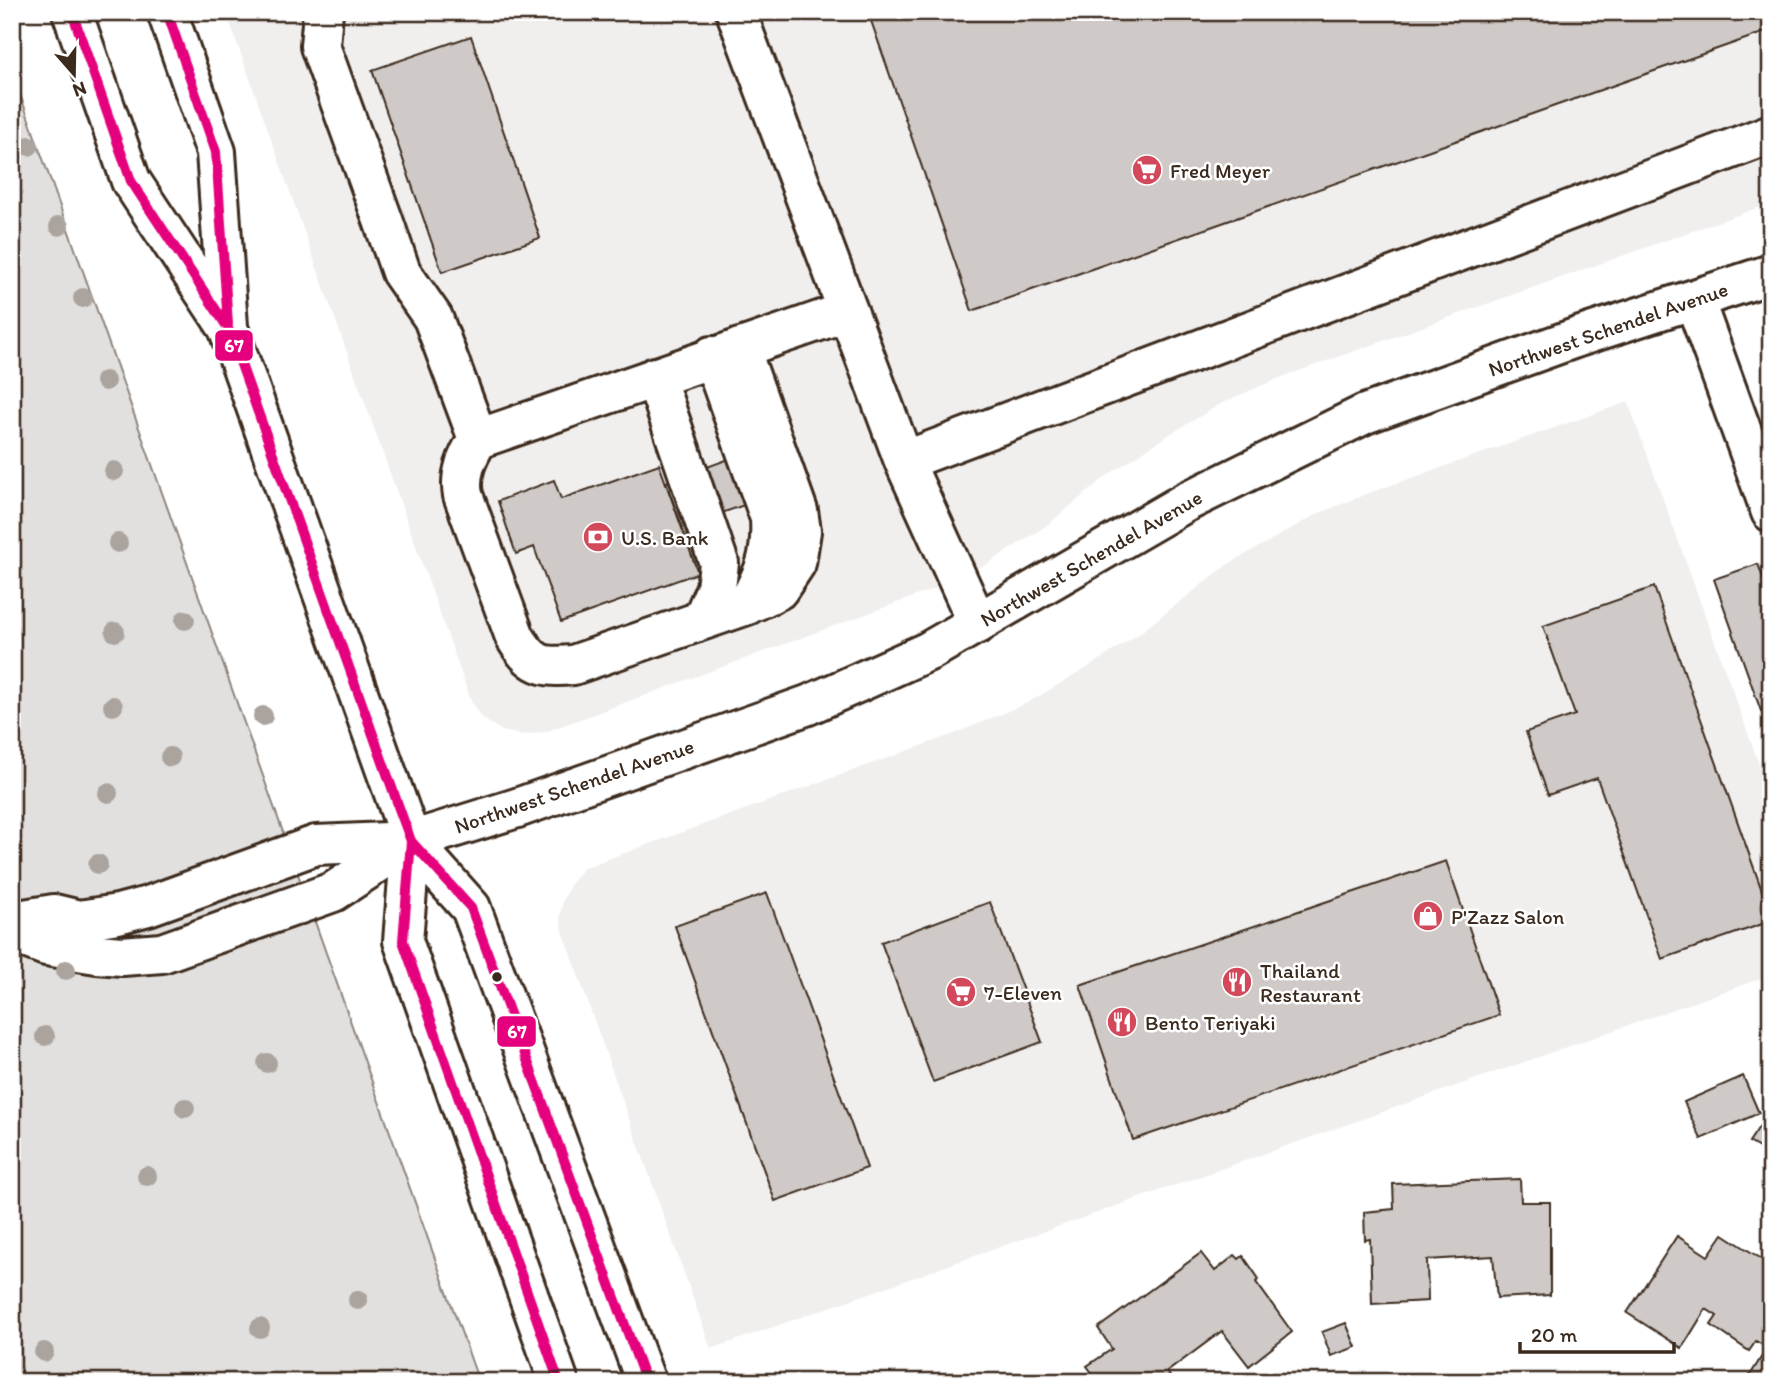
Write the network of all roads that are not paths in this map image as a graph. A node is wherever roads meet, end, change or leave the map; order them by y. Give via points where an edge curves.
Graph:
1 (72, 12) edge
2 (167, 12) edge
3 (324, 12) edge
4 (736, 12) edge
5 (1771, 134) edge
6 (1771, 274) edge
7 (1694, 299) junction
8 (848, 310) junction
9 (228, 328) junction
10 (726, 352) junction
11 (655, 377) junction
12 (478, 439) junction
13 (904, 461) junction
14 (1771, 512) edge
15 (702, 620) junction
16 (978, 624) junction
17 (411, 841) junction
18 (12, 921) edge
19 (12, 933) edge
20 (559, 1382) edge
21 (646, 1382) edge

1 - 9 main road via 131,181
2 - 9 main road via 216,152
3 - 12 main road via 320,46 401,272 433,318
4 - 8 main road
5 - 13 main road
6 - 7 main road, Northwest Schendel Avenue
7 - 14 main road
7 - 16 main road, Northwest Schendel Avenue via 1365,414 1186,502
8 - 10 main road
8 - 13 main road
9 - 17 main road
10 - 11 main road
10 - 15 main road via 772,545 747,605
11 - 12 main road
11 - 15 main road via 719,563 716,588
12 - 15 main road via 460,481 463,495 515,637 526,655 548,667 573,666
13 - 16 main road
16 - 17 main road, Northwest Schendel Avenue via 808,705
17 - 18 main road via 316,845 118,914 79,920 54,914
17 - 19 main road via 333,892 162,953 97,954 46,946
17 - 20 main road via 403,941
17 - 21 main road via 471,908

